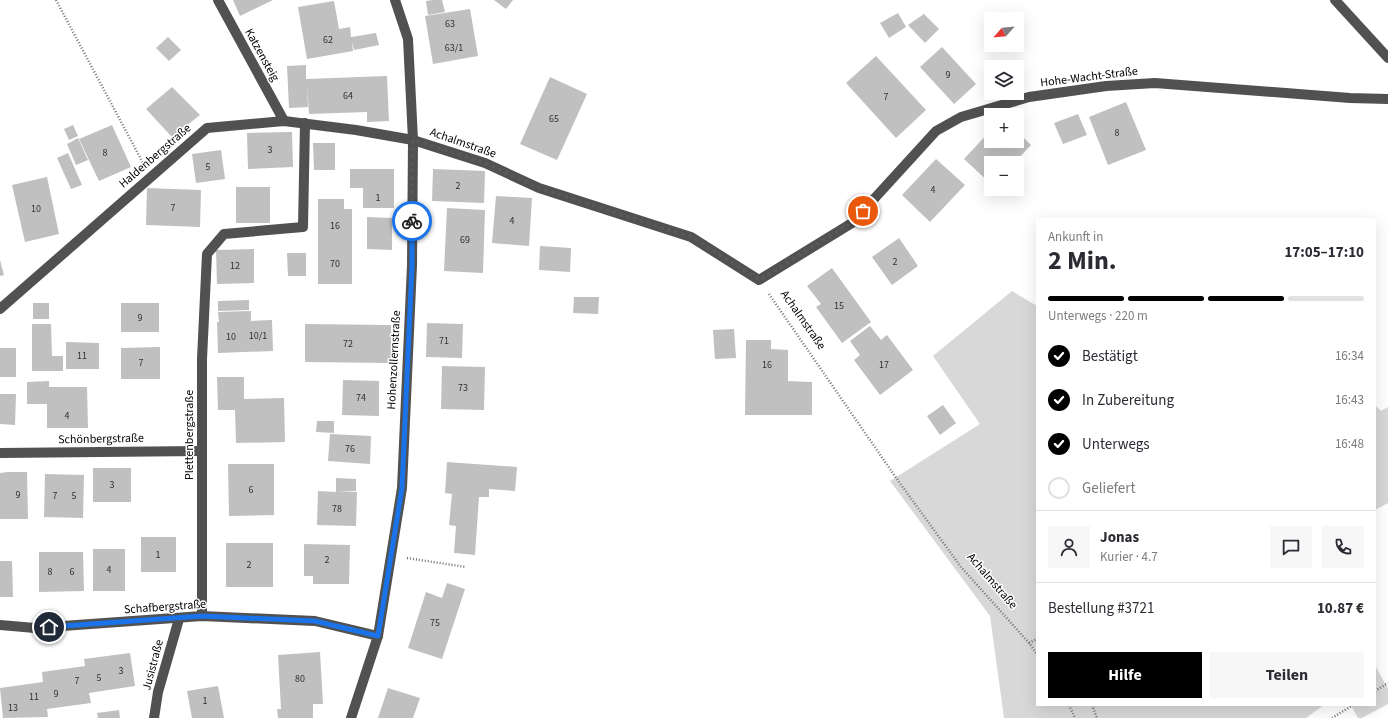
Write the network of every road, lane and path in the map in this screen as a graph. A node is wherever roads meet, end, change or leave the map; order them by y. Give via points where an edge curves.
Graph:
1 (56, 0) edge
2 (218, 0) edge
3 (395, 0) edge
4 (1334, 0) edge
5 (1388, 58) edge
6 (1388, 99) edge
7 (284, 121) junction
8 (305, 123) junction
9 (413, 140) junction
10 (150, 176) junction
11 (760, 280) junction
12 (0, 309) edge
13 (202, 450) junction
14 (0, 453) edge
15 (390, 556) junction
16 (466, 567) dead end
17 (202, 616) junction
18 (179, 619) junction
19 (0, 625) edge
20 (378, 636) junction
21 (1036, 640) edge
22 (1030, 643) junction
23 (1036, 652) edge
24 (1388, 682) edge
25 (1376, 690) edge
26 (1069, 706) edge
27 (1092, 706) edge
28 (1351, 706) edge
29 (154, 718) edge
30 (351, 718) edge
31 (1075, 718) edge
32 (1097, 718) edge
33 (1332, 718) edge

1 - 10 path
2 - 7 street, Katzensteig
3 - 9 street, Hohenzollernstraße via 408,39
4 - 5 street
6 - 11 street, Hohe-Wacht-Straße via 1155,83 1106,86 1029,97 961,117 936,131 852,222
7 - 8 street, Haldenbergstraße
7 - 10 street, Haldenbergstraße via 207,128
8 - 9 street, Haldenbergstraße
8 - 13 street, Plettenbergstraße via 303,227 224,234 207,254 202,359
9 - 11 street, Achalmstraße via 485,163 539,188 691,237
9 - 15 street, Hohenzollernstraße via 412,265 402,488
10 - 12 street, Haldenbergstraße
11 - 22 path, Achalmstraße via 899,482 961,567
13 - 14 street, Schönbergstraße
13 - 17 street, Plettenbergstraße
15 - 16 path
15 - 20 street, Hohenzollernstraße
17 - 18 street, Schafbergstraße
17 - 20 street, Schafbergstraße via 315,621
18 - 19 street, Schafbergstraße via 35,628
18 - 29 street, Jusistraße via 158,692
20 - 30 street, Hohenzollernstraße
21 - 22 path
22 - 23 path, Achalmstraße
24 - 25 path
26 - 31 path
27 - 32 path
28 - 33 path

